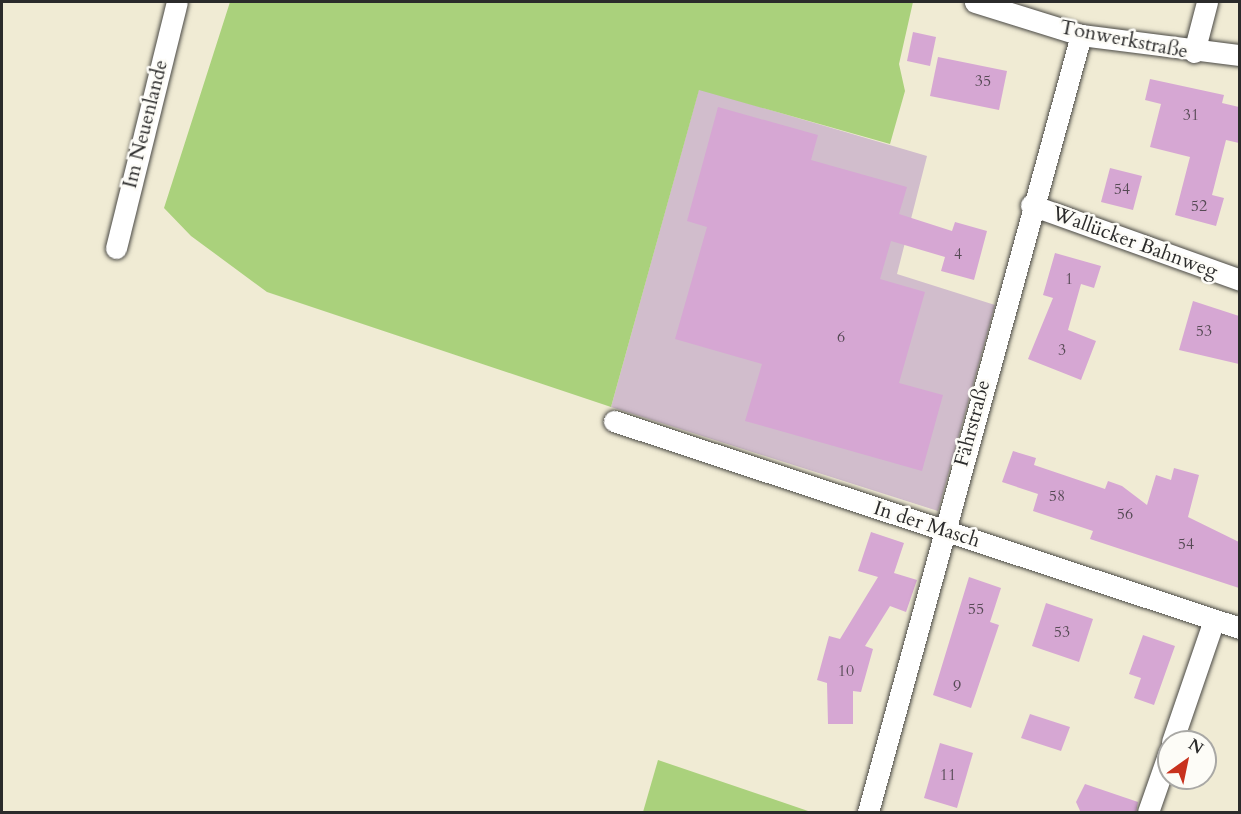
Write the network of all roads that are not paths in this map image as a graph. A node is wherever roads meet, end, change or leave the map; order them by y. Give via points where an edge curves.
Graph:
1 (177, 2) edge
2 (975, 2) edge
3 (1207, 2) edge
4 (1081, 34) junction
5 (1194, 52) junction
6 (1239, 55) edge
7 (1031, 205) junction
8 (116, 248) dead end
9 (1239, 280) edge
10 (614, 421) dead end
11 (944, 529) junction
12 (1214, 620) junction
13 (1239, 628) edge
14 (1176, 730) edge
15 (1157, 787) edge
16 (868, 813) edge
17 (1148, 813) edge

1 - 8 street, Im Neuenlande
2 - 4 street, Tonwerkstraße
3 - 5 street
4 - 5 street, Tonwerkstraße
4 - 7 street, Fährstraße
5 - 6 street, Tonwerkstraße
7 - 9 street, Wallücker Bahnweg
7 - 11 street, Fährstraße
10 - 11 street, In der Masch
11 - 12 street, In der Masch
11 - 16 street, Fährstraße
12 - 13 street, In der Masch
12 - 14 street
15 - 17 street

